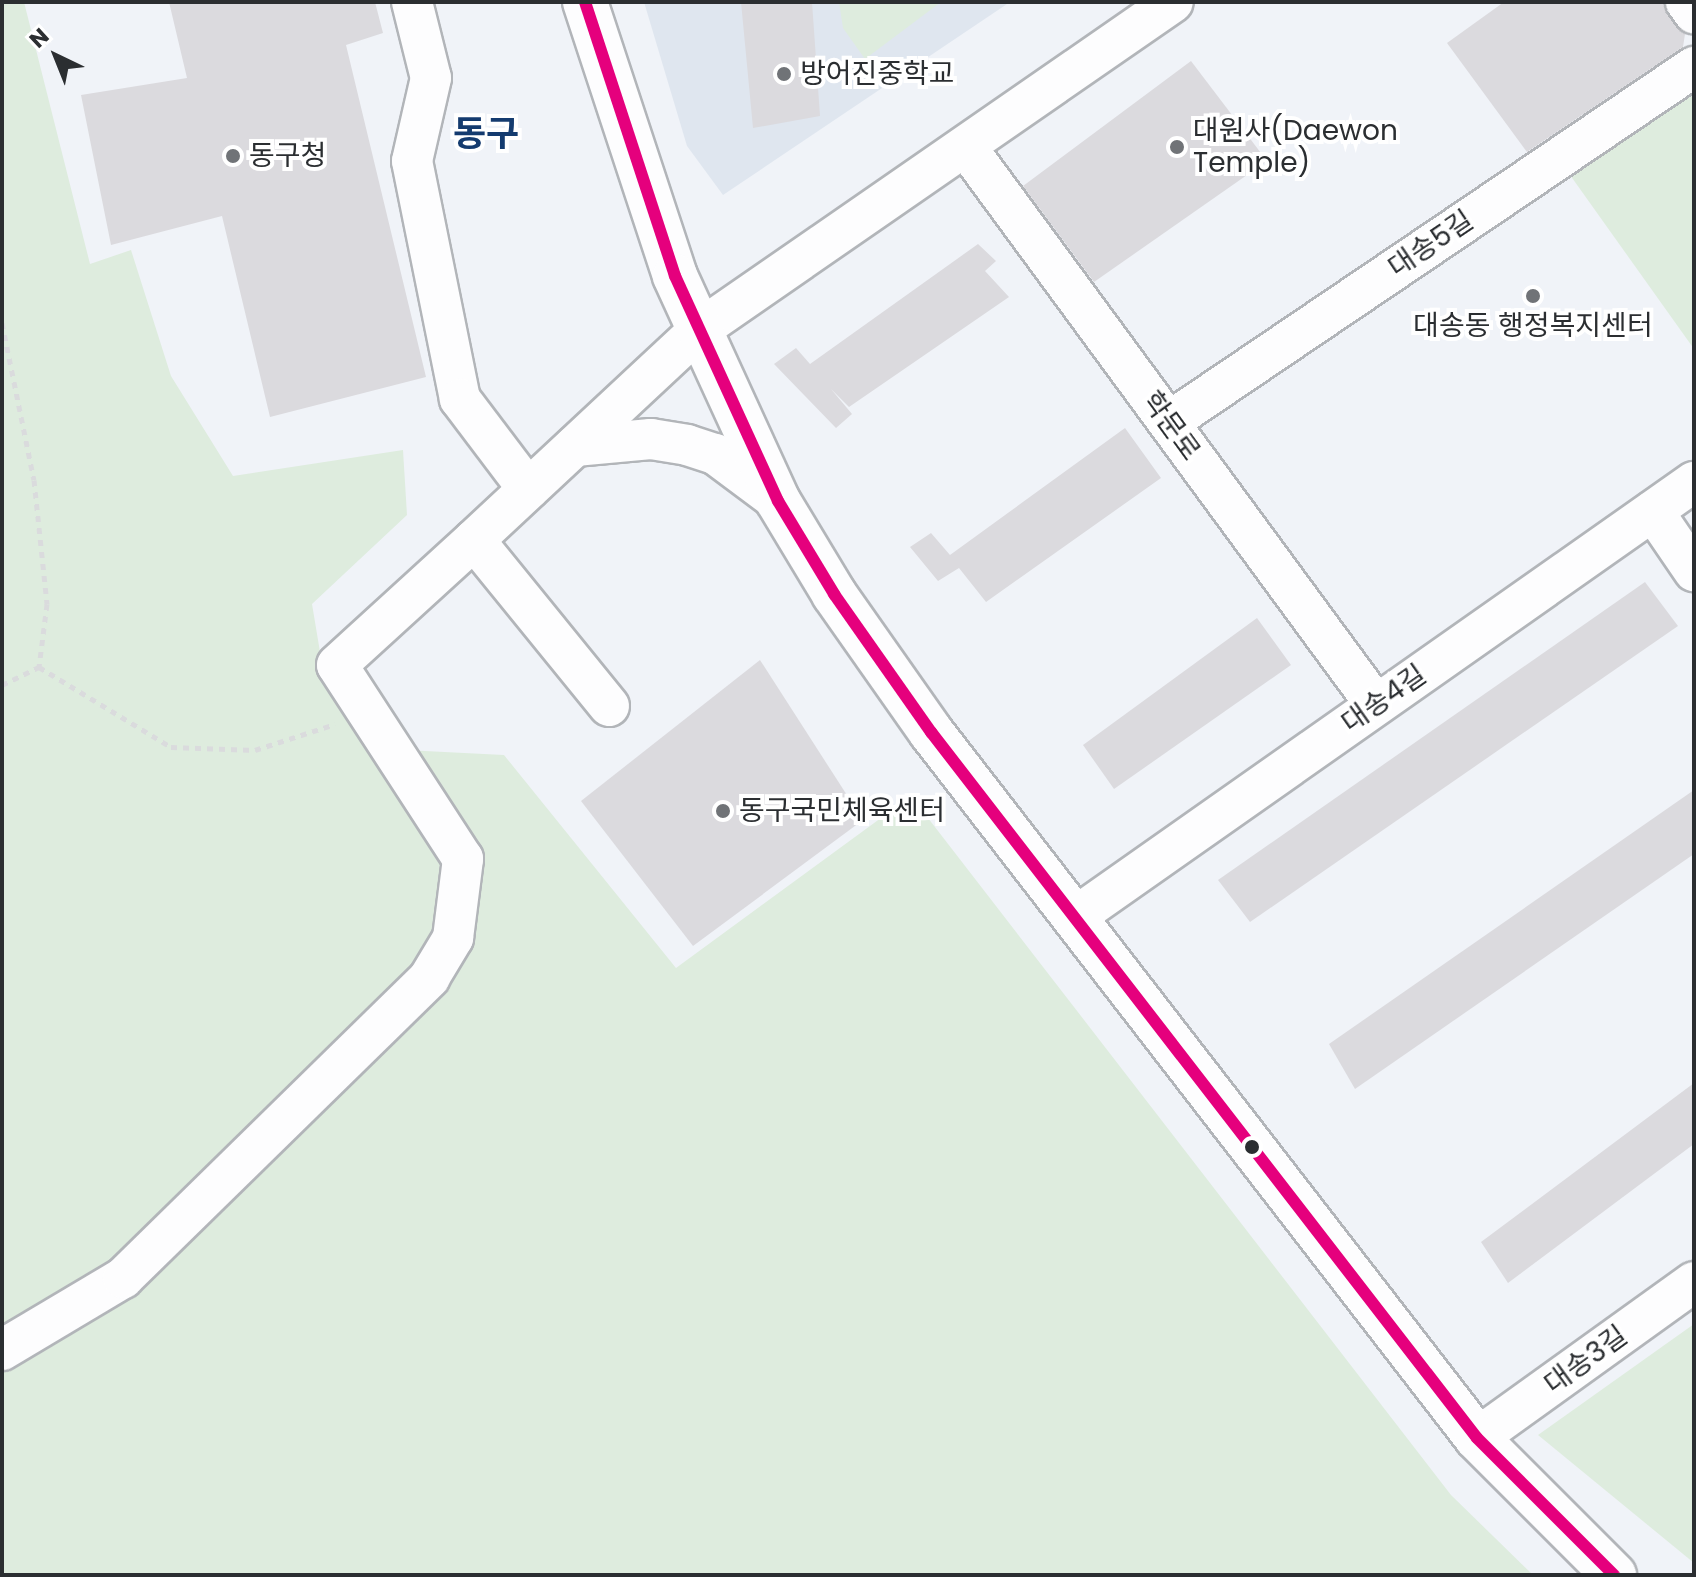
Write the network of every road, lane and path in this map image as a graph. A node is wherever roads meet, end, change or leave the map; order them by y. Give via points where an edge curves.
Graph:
1 (412, 2) edge
2 (585, 2) edge
3 (1173, 2) edge
4 (1686, 2) edge
5 (1694, 13) edge
6 (1694, 67) edge
7 (966, 147) junction
8 (2, 323) edge
9 (699, 330) junction
10 (1169, 422) junction
11 (575, 446) junction
12 (1694, 482) edge
13 (528, 489) junction
14 (778, 501) junction
15 (1653, 511) junction
16 (474, 540) junction
17 (1694, 571) edge
18 (39, 667) junction
19 (2, 685) edge
20 (1376, 705) junction
21 (609, 706) dead end
22 (367, 712) junction
23 (1075, 917) junction
24 (1694, 1282) edge
25 (2, 1350) edge
26 (1477, 1438) junction
27 (1614, 1575) edge

1 - 13 street via 431,78 412,161 460,399
2 - 9 main road via 675,276
3 - 7 street
4 - 5 street
6 - 10 street, 대송5길
7 - 9 street
7 - 10 street, 학문로
8 - 18 path via 34,480 47,604
9 - 11 street
9 - 14 main road
10 - 20 street, 학문로
11 - 13 street
11 - 14 street via 651,439 687,445 715,454
12 - 15 street, 대송4길
13 - 16 street
14 - 23 main road via 931,732
15 - 17 street
15 - 20 street, 대송4길
16 - 21 street
16 - 22 street via 337,665
18 - 19 path
18 - 22 path via 171,747 255,750
20 - 23 street, 대송4길
22 - 25 street via 463,859 453,938 429,978 123,1278
23 - 26 main road
24 - 26 street, 대송3길
26 - 27 main road

